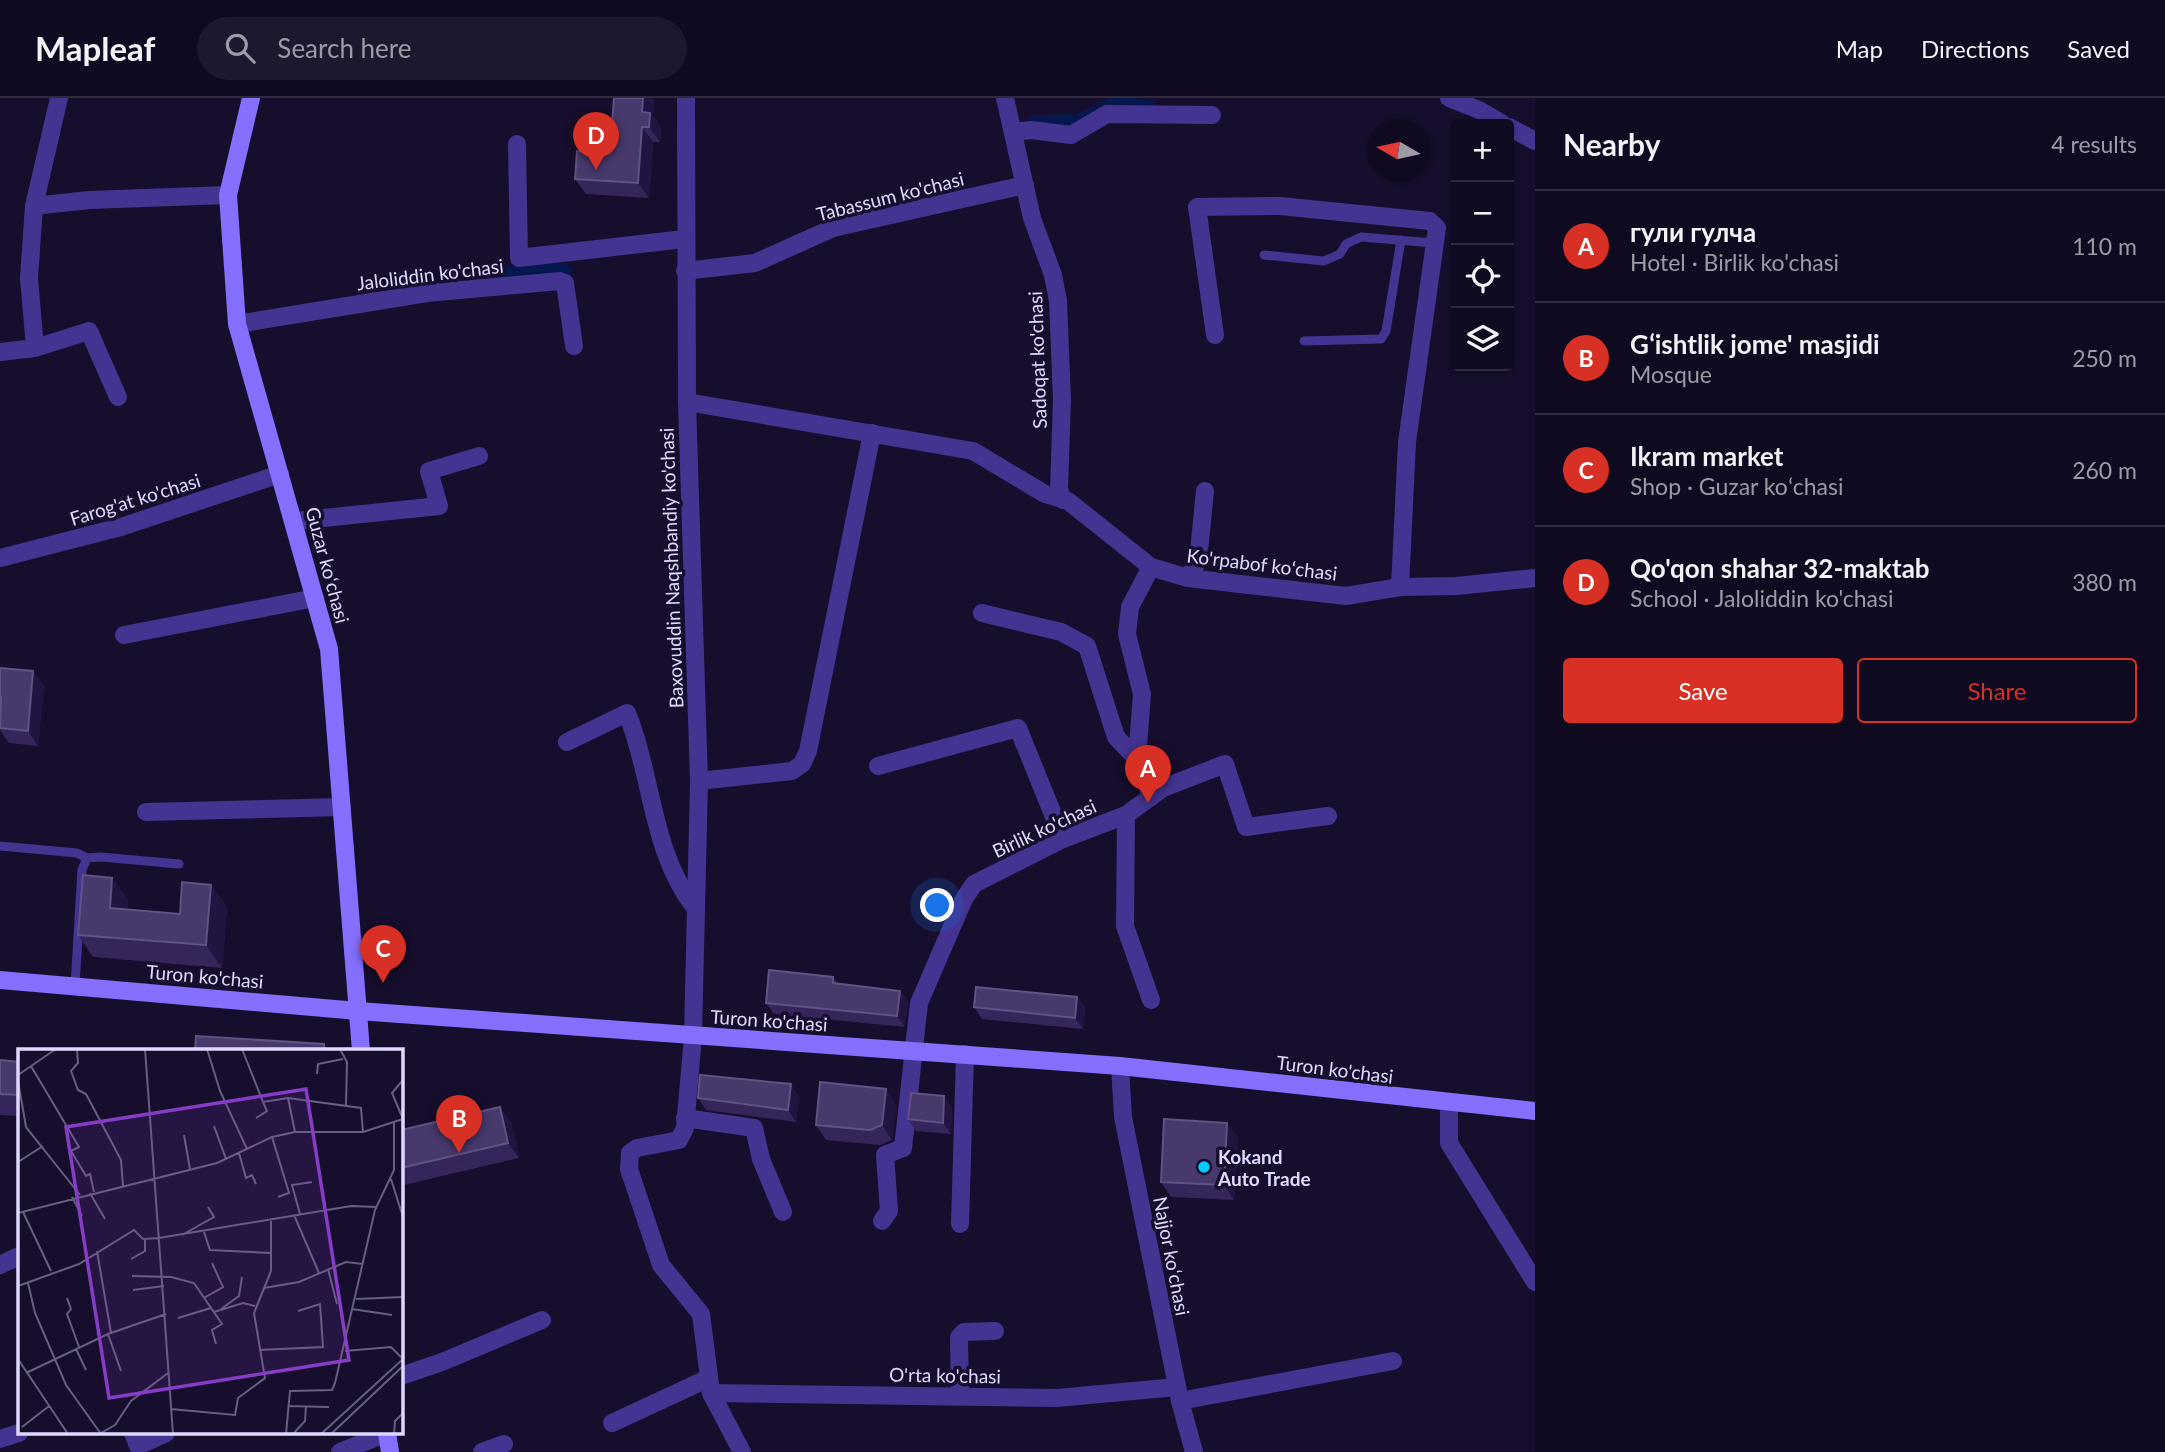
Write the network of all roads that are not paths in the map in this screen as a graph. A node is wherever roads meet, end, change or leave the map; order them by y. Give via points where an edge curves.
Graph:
1 (59, 98) edge
2 (251, 98) edge
3 (686, 98) edge
4 (1004, 98) edge
5 (1450, 98) edge
6 (1480, 104) edge
7 (1212, 115) dead end
8 (1496, 119) edge
9 (1514, 130) edge
10 (1013, 132) junction
11 (1535, 141) edge
12 (517, 144) dead end
13 (1025, 185) junction
14 (228, 195) junction
15 (34, 206) junction
16 (684, 239) junction
17 (1401, 240) junction
18 (1434, 243) junction
19 (1264, 255) dead end
20 (685, 271) junction
21 (237, 324) junction
22 (1215, 335) dead end
23 (1304, 341) dead end
24 (574, 346) dead end
25 (35, 348) junction
26 (0, 352) edge
27 (118, 397) dead end
28 (687, 402) junction
29 (872, 433) junction
30 (479, 456) dead end
31 (280, 474) junction
32 (1205, 491) dead end
33 (1063, 500) junction
34 (295, 521) junction
35 (0, 558) edge
36 (1151, 566) junction
37 (1188, 578) junction
38 (1535, 578) edge
39 (1400, 587) junction
40 (316, 598) junction
41 (982, 613) dead end
42 (124, 635) dead end
43 (567, 742) dead end
44 (1137, 759) junction
45 (878, 766) dead end
46 (699, 781) junction
47 (1151, 797) junction
48 (342, 807) junction
49 (146, 812) dead end
50 (1126, 814) junction
51 (1328, 816) dead end
52 (1063, 839) junction
53 (0, 846) edge
54 (87, 858) junction
55 (179, 864) dead end
56 (696, 909) junction
57 (0, 980) edge
58 (75, 986) junction
59 (1151, 1000) dead end
60 (358, 1011) junction
61 (693, 1036) junction
62 (361, 1049) edge
63 (911, 1051) junction
64 (965, 1054) junction
65 (1120, 1066) junction
66 (1449, 1104) junction
67 (1535, 1111) edge
68 (685, 1118) junction
69 (783, 1212) dead end
70 (883, 1222) dead end
71 (960, 1224) dead end
72 (18, 1256) edge
73 (0, 1265) edge
74 (1535, 1282) edge
75 (542, 1320) dead end
76 (995, 1332) dead end
77 (1393, 1361) dead end
78 (402, 1376) edge
79 (710, 1385) junction
80 (1179, 1394) junction
81 (960, 1396) junction
82 (612, 1423) dead end
83 (18, 1433) edge
84 (133, 1434) edge
85 (164, 1434) edge
86 (385, 1434) edge
87 (387, 1434) edge
88 (0, 1439) edge
89 (505, 1444) dead end
90 (340, 1452) edge
91 (390, 1452) edge
92 (482, 1452) edge
93 (742, 1452) edge
94 (1194, 1452) edge

1 - 15 street
2 - 14 main road, Guzar koʻchasi
3 - 16 street, Baxovuddin Naqshbandiy ko'chasi
4 - 10 street, Sadoqat ko'chasi
5 - 6 street
6 - 8 street
7 - 10 street via 1107,114 1071,135
9 - 11 street
10 - 13 street, Sadoqat ko'chasi
12 - 16 street, Jaloliddin ko'chasi via 519,258
13 - 20 street, Tabassum ko'chasi via 833,228 755,263
13 - 33 street, Sadoqat ko'chasi via 1058,301 1059,489
14 - 15 street
14 - 21 main road, Guzar koʻchasi
15 - 25 street via 29,278
16 - 20 street, Baxovuddin Naqshbandiy ko'chasi
17 - 18 lane
17 - 19 lane via 1361,237 1324,261
17 - 23 lane via 1381,339
18 - 22 street via 1437,228 1430,221 1280,206 1197,207
18 - 39 street via 1407,442
20 - 28 street, Baxovuddin Naqshbandiy ko'chasi
21 - 24 street, Jaloliddin ko'chasi via 427,293 560,281 565,283
21 - 31 main road, Guzar koʻchasi
25 - 26 street
25 - 27 street via 89,331
28 - 29 street, Ko'rpabof koʻchasi
28 - 46 street, Baxovuddin Naqshbandiy ko'chasi
29 - 33 street, Ko'rpabof koʻchasi via 973,451
29 - 46 street via 802,764 792,771
30 - 34 street via 429,471 439,506
31 - 34 main road, Guzar koʻchasi
31 - 35 street, Farog'at ko'chasi via 121,527
32 - 37 street via 1198,561
33 - 36 street, Ko'rpabof koʻchasi
34 - 40 main road, Guzar koʻchasi
36 - 37 street, Ko'rpabof koʻchasi
36 - 44 street via 1130,607 1127,634 1142,694
37 - 39 street, Ko'rpabof koʻchasi via 1346,596
38 - 39 street, Ko'rpabof koʻchasi
40 - 42 street
40 - 48 main road, Guzar koʻchasi via 329,649
41 - 44 street via 1061,632 1087,646 1116,737
43 - 56 street via 627,713 666,855 677,886
44 - 47 street
45 - 52 street via 1018,728
46 - 56 street, Baxovuddin Naqshbandiy ko'chasi
47 - 50 street, Birlik ko'chasi
47 - 51 street, Birlik ko'chasi via 1225,764 1246,827
48 - 49 street
48 - 60 main road, Guzar koʻchasi
50 - 52 street, Birlik ko'chasi
50 - 59 street via 1125,926
52 - 63 street, Birlik ko'chasi via 974,884 968,892 923,991
53 - 54 lane via 77,853
54 - 55 lane
54 - 58 lane via 82,870
56 - 61 street, Baxovuddin Naqshbandiy ko'chasi
57 - 58 main road, Turon ko'chasi
58 - 60 main road, Turon ko'chasi
60 - 61 main road, Turon ko'chasi
60 - 62 main road, Guzar koʻchasi
61 - 63 main road, Turon ko'chasi
61 - 68 street, Baxovuddin Naqshbandiy ko'chasi
63 - 64 main road, Turon ko'chasi
63 - 70 street, Birlik ko'chasi via 904,1148 885,1155 889,1212
64 - 65 main road, Turon ko'chasi
64 - 71 street
65 - 66 main road, Turon ko'chasi
65 - 80 street, Najjor koʻchasi via 1123,1116
66 - 67 main road, Turon ko'chasi
66 - 74 street via 1450,1143
68 - 69 street via 754,1128
68 - 79 street via 679,1140 637,1148 630,1153 629,1169 661,1265 701,1314
72 - 73 street
75 - 78 street
76 - 81 street via 964,1332 959,1337
77 - 80 street, O'rta ko'chasi
79 - 81 street, O'rta ko'chasi
79 - 82 street
79 - 93 street
80 - 81 street, O'rta ko'chasi
80 - 94 street, Najjor koʻchasi
83 - 88 street
84 - 85 street via 138,1446
86 - 90 street
87 - 91 main road
89 - 92 street

